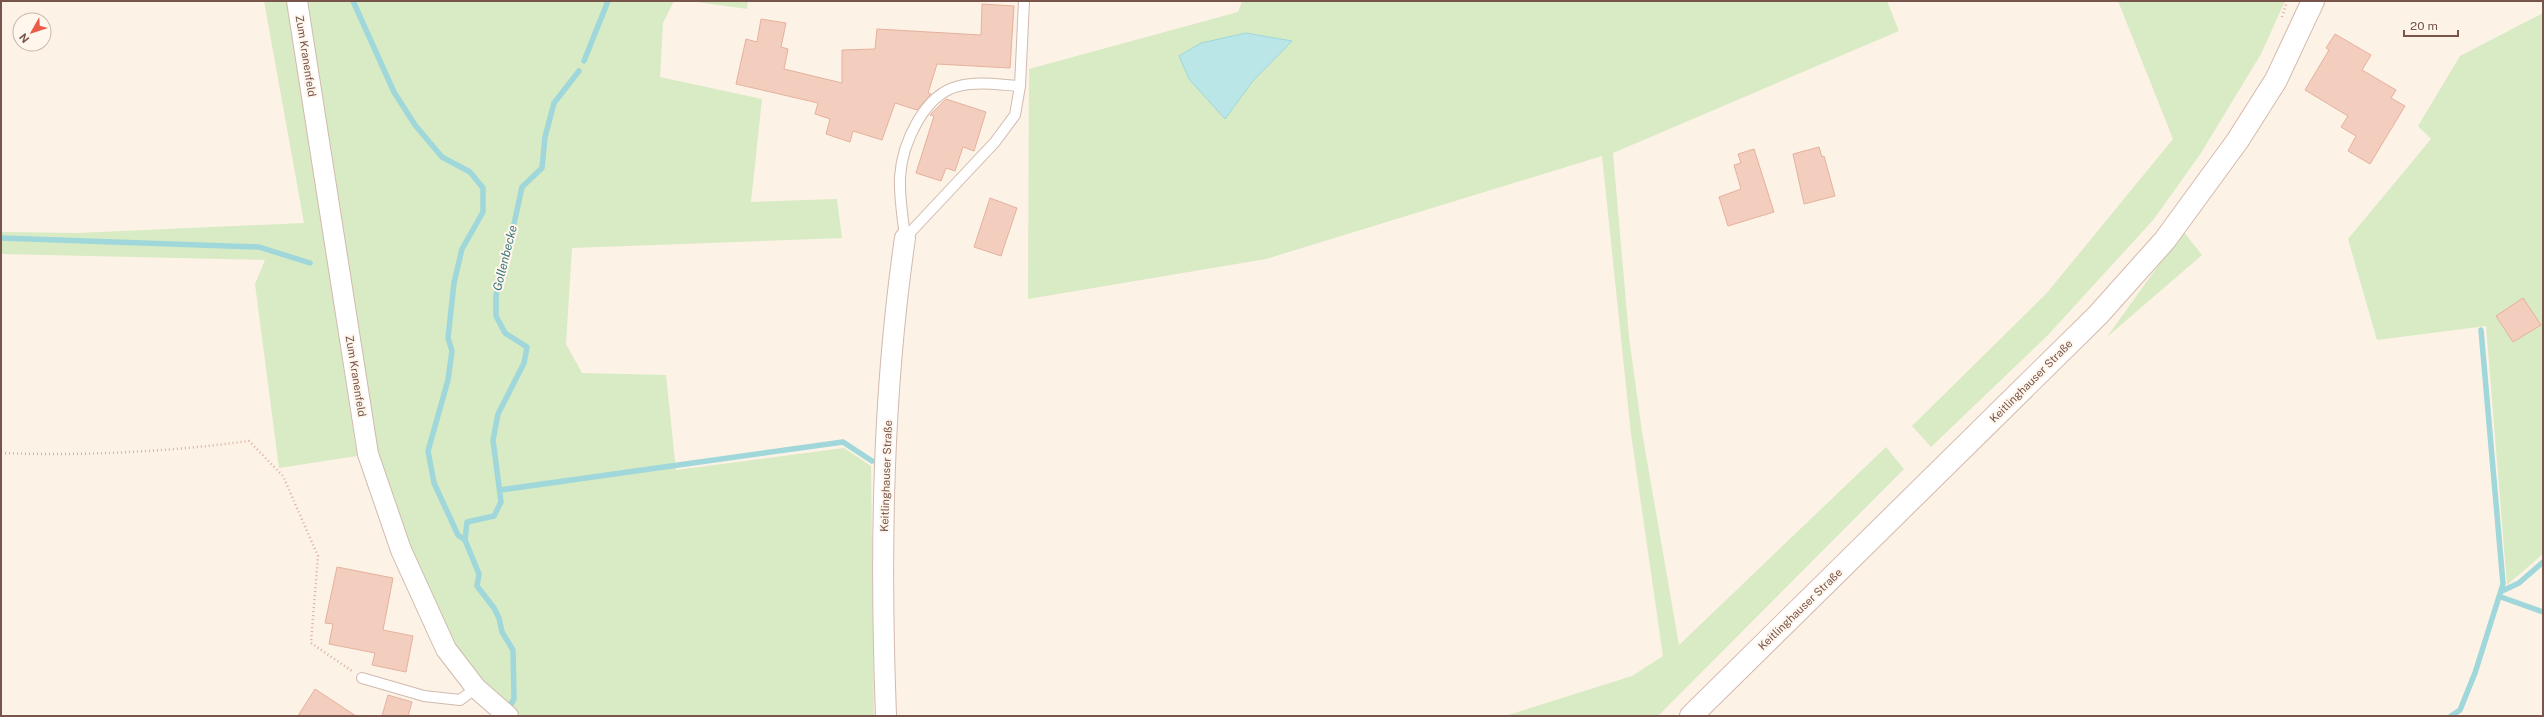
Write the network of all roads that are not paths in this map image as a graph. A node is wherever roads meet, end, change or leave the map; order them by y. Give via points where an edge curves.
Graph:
1 (297, 1) edge
2 (1024, 1) edge
3 (2313, 1) edge
4 (1020, 86) junction
5 (905, 238) junction
6 (362, 678) road end
7 (476, 688) junction
8 (502, 711) edge
9 (886, 716) edge
10 (1691, 716) edge

1 - 7 street, Zum Kranenfeld via 368,454 401,550 430,616 446,648
2 - 4 lane
3 - 10 main road, Keitlinghauser Straße via 2276,80 2243,134 2165,240 2092,321
4 - 5 lane via 1016,115
4 - 5 lane via 958,86 934,98 922,112 907,147 900,176
5 - 9 street, Keitlinghauser Straße via 895,307 884,466 883,626
6 - 7 lane via 424,696 460,700
7 - 8 street, Zum Kranenfeld

